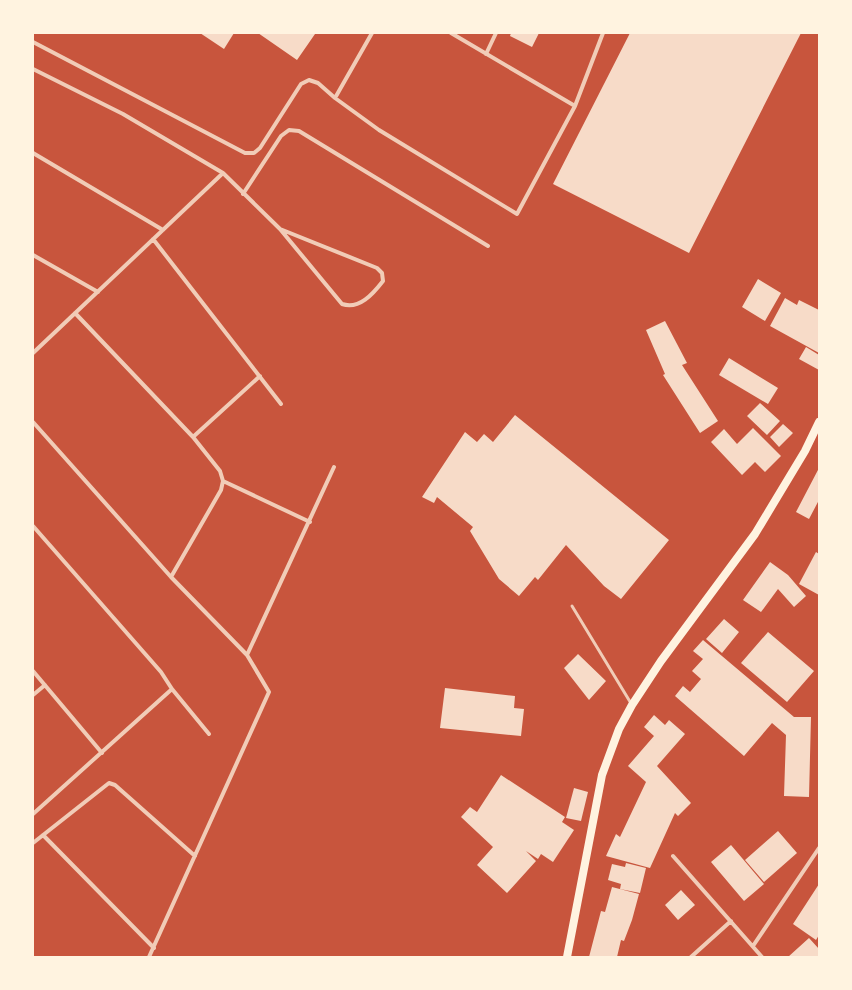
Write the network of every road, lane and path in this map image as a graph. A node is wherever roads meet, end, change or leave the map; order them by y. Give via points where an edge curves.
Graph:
1 (372, 33) edge
2 (451, 33) edge
3 (496, 33) edge
4 (603, 33) edge
5 (33, 42) edge
6 (486, 54) junction
7 (33, 69) edge
8 (335, 98) junction
9 (575, 106) junction
10 (33, 153) edge
11 (223, 173) junction
12 (243, 194) junction
13 (280, 229) junction
14 (163, 230) junction
15 (153, 239) junction
16 (488, 246) dead end
17 (33, 255) edge
18 (98, 292) junction
19 (75, 313) junction
20 (35, 348) edge
21 (33, 353) edge
22 (260, 376) junction
23 (281, 404) dead end
24 (33, 422) edge
25 (819, 422) edge
26 (193, 437) junction
27 (334, 467) dead end
28 (223, 481) junction
29 (310, 522) junction
30 (33, 526) edge
31 (171, 577) junction
32 (572, 606) dead end
33 (246, 655) junction
34 (33, 671) edge
35 (45, 685) junction
36 (172, 689) junction
37 (33, 695) edge
38 (632, 705) junction
39 (209, 734) dead end
40 (102, 753) junction
41 (33, 814) edge
42 (43, 835) junction
43 (33, 842) edge
44 (819, 848) edge
45 (195, 856) junction
46 (674, 856) dead end
47 (731, 921) junction
48 (753, 946) junction
49 (154, 948) junction
50 (149, 957) edge
51 (567, 957) edge
52 (691, 957) edge
53 (762, 957) edge

1 - 8 street
2 - 6 street
3 - 6 street
4 - 9 street
5 - 8 street via 245,153 254,153 260,148 301,84 309,80 318,83
6 - 9 street
7 - 11 street via 123,114
8 - 9 street via 379,130 517,214
10 - 14 street
11 - 12 street
11 - 14 street
12 - 13 street
12 - 16 street via 281,136 289,130 299,131
13 - 13 street via 342,304 350,307 357,305 374,293 383,281 382,273 377,268
14 - 15 street
15 - 18 street
15 - 22 street
17 - 18 street
18 - 19 street
19 - 20 street
19 - 26 street
20 - 21 street
22 - 23 street
22 - 26 street
24 - 31 street
25 - 38 main road via 805,451 755,534 660,662
26 - 28 street via 220,471
27 - 29 street
28 - 29 street
28 - 31 street via 221,490
29 - 33 street
30 - 36 street via 161,672
31 - 33 street
32 - 38 lane
33 - 45 street via 269,692
34 - 35 street
35 - 37 street
35 - 40 street
36 - 39 street
36 - 40 street
38 - 51 main road via 619,729 602,775
40 - 41 street
42 - 43 street
42 - 45 street via 108,783 115,785
42 - 49 street
44 - 48 street
45 - 49 street
46 - 47 street
47 - 48 street
47 - 52 street
48 - 53 street
49 - 50 street

